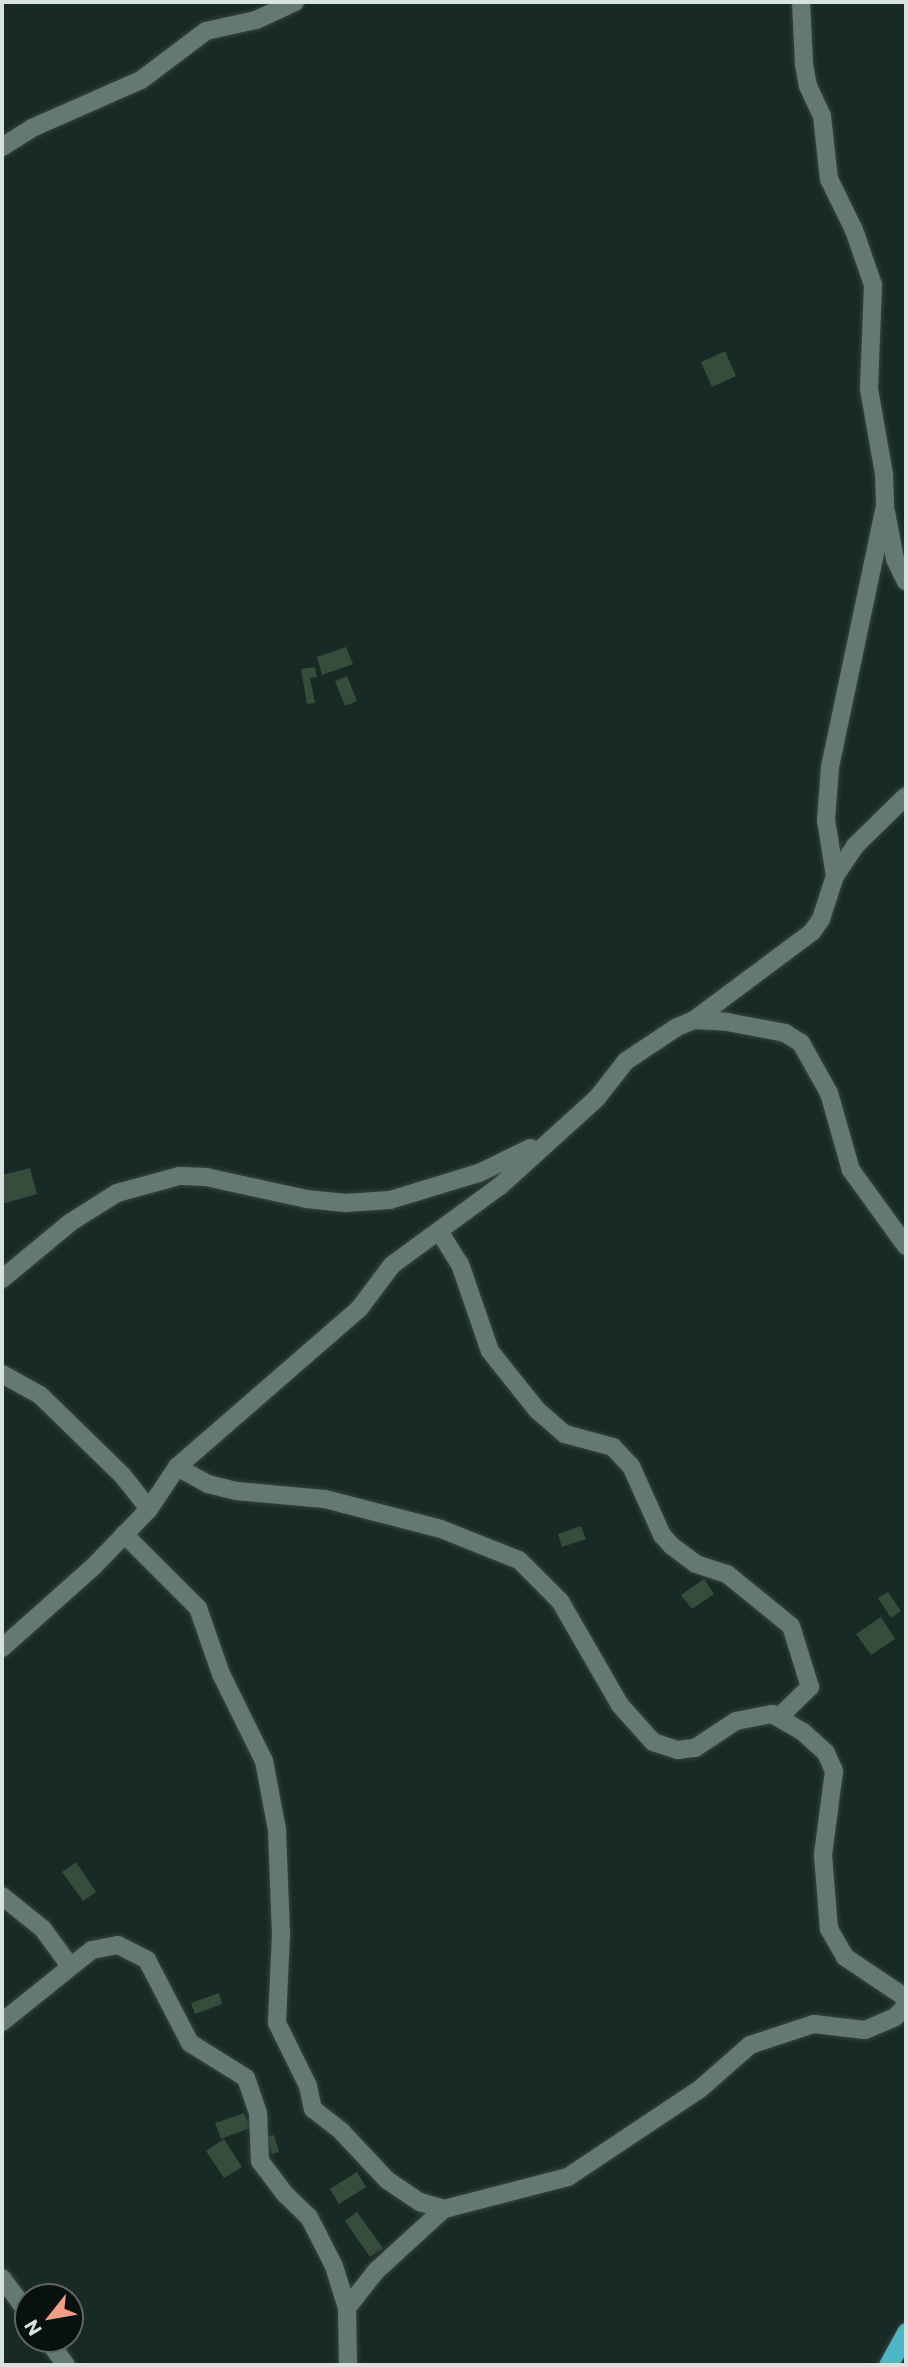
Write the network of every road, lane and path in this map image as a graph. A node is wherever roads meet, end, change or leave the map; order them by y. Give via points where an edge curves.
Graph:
1 (295, 2) edge
2 (801, 2) edge
3 (2, 147) edge
4 (885, 506) junction
5 (906, 582) edge
6 (906, 796) edge
7 (835, 876) junction
8 (694, 1020) junction
9 (551, 1136) junction
10 (439, 1231) junction
11 (906, 1246) edge
12 (2, 1279) edge
13 (2, 1374) edge
14 (177, 1466) junction
15 (149, 1509) junction
16 (124, 1534) junction
17 (2, 1648) edge
18 (772, 1714) junction
19 (2, 1896) edge
20 (70, 1966) junction
21 (906, 1998) edge
22 (906, 2006) edge
23 (2, 2022) edge
24 (444, 2209) junction
25 (2, 2278) edge
26 (14, 2295) edge
27 (347, 2308) junction
28 (906, 2332) edge
29 (348, 2365) edge
30 (888, 2365) edge

1 - 3 street via 256,20 206,31 141,80 32,128
2 - 4 street via 804,64 822,116 829,179 854,230 873,285 869,389
4 - 5 street via 895,559
4 - 7 street via 830,767 826,820
6 - 7 street via 855,846
7 - 8 street via 812,932
8 - 9 street via 658,1036 626,1061 597,1098
8 - 11 street via 785,1033 801,1043 829,1093 851,1170
9 - 10 street via 500,1186
9 - 12 street via 480,1173 390,1200 307,1199 206,1177 179,1176 117,1193 71,1222
10 - 14 street via 392,1265 359,1309
10 - 18 street via 460,1264 491,1351 537,1410 565,1434 613,1447 631,1466 662,1535 672,1546 696,1564 727,1574 791,1626 810,1687 780,1716
13 - 15 street via 40,1395 123,1476
14 - 15 street
14 - 18 street via 208,1484 236,1491 325,1499 349,1509 441,1529 519,1560 561,1601 630,1719 643,1735 666,1748 695,1748 736,1721
15 - 16 street
16 - 17 street
16 - 24 street via 198,1608 221,1674 264,1760 277,1830 282,1934 277,2023 308,2086 313,2109 387,2180 419,2202
18 - 21 street via 816,1742 833,1765 824,1824 823,1879 834,1940 845,1957
19 - 20 street via 43,1929
20 - 23 street
20 - 27 street via 105,1946 118,1945 140,1954 158,1973 190,2043 246,2078 258,2113 260,2161 320,2231
22 - 24 street via 895,2017 865,2030 814,2024 750,2045 700,2089 568,2176
24 - 27 street via 376,2272
25 - 26 street
27 - 29 street
28 - 30 highway

